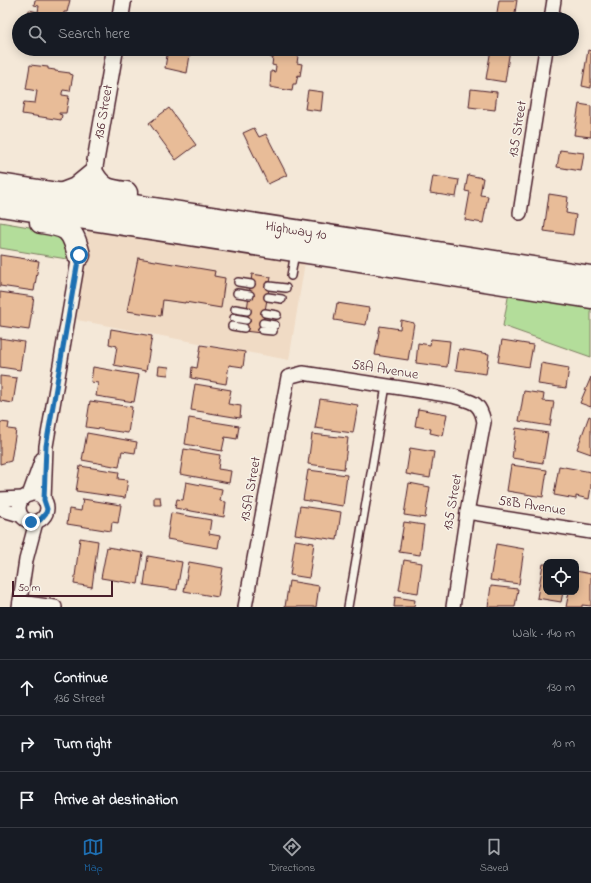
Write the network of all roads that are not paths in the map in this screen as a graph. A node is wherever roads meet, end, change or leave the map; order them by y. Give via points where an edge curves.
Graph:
1 (123, 0) edge
2 (554, 0) edge
3 (121, 12) edge
4 (552, 12) edge
5 (114, 56) edge
6 (545, 56) edge
7 (93, 175) junction
8 (0, 184) edge
9 (63, 194) junction
10 (0, 205) edge
11 (520, 213) dead end
12 (0, 216) edge
13 (115, 223) junction
14 (297, 241) junction
15 (79, 255) junction
16 (291, 276) dead end
17 (591, 277) edge
18 (238, 282) dead end
19 (251, 284) dead end
20 (270, 286) dead end
21 (286, 288) dead end
22 (237, 293) dead end
23 (250, 294) dead end
24 (268, 297) dead end
25 (591, 297) edge
26 (282, 299) dead end
27 (235, 309) dead end
28 (247, 311) dead end
29 (265, 313) dead end
30 (278, 315) dead end
31 (234, 318) dead end
32 (232, 326) dead end
33 (262, 326) dead end
34 (274, 328) dead end
35 (288, 376) joint
36 (386, 386) junction
37 (477, 404) joint
38 (46, 446) junction
39 (26, 496) junction
40 (0, 499) edge
41 (44, 500) junction
42 (0, 509) edge
43 (468, 512) junction
44 (22, 517) junction
45 (36, 522) junction
46 (591, 532) edge
47 (26, 560) junction
48 (20, 604) edge
49 (55, 607) edge
50 (245, 607) edge
51 (348, 607) edge
52 (452, 607) edge

1 - 3 street
2 - 4 street
5 - 7 street, 136 Street
6 - 11 street, 135 Street
7 - 9 highway via 76,189
7 - 14 highway via 101,187 108,190 277,218
8 - 9 highway, Highway 10
9 - 14 highway, Highway 10
10 - 13 highway, Highway 10
12 - 15 highway via 66,228 75,240
13 - 14 highway, Highway 10
13 - 15 highway via 94,232
14 - 16 lane
14 - 17 highway, Highway 10
14 - 25 highway, Highway 10
15 - 38 street
18 - 19 lane
20 - 21 lane
22 - 23 lane
24 - 26 lane
27 - 28 lane
29 - 30 lane
31 - 32 lane via 245,324
33 - 34 lane
35 - 36 street, 58A Avenue via 303,373
35 - 50 street, 135A Street
36 - 37 street, 58A Avenue via 454,396
36 - 51 lane
37 - 43 street, 135 Street via 484,422
38 - 39 street
38 - 41 street
39 - 40 street
39 - 41 street via 38,495
39 - 44 street via 19,506
41 - 45 street via 46,513
42 - 44 street
43 - 46 street, 58B Avenue
43 - 52 street, 135 Street
44 - 45 street
44 - 47 street
45 - 47 street
47 - 48 street
48 - 49 street

